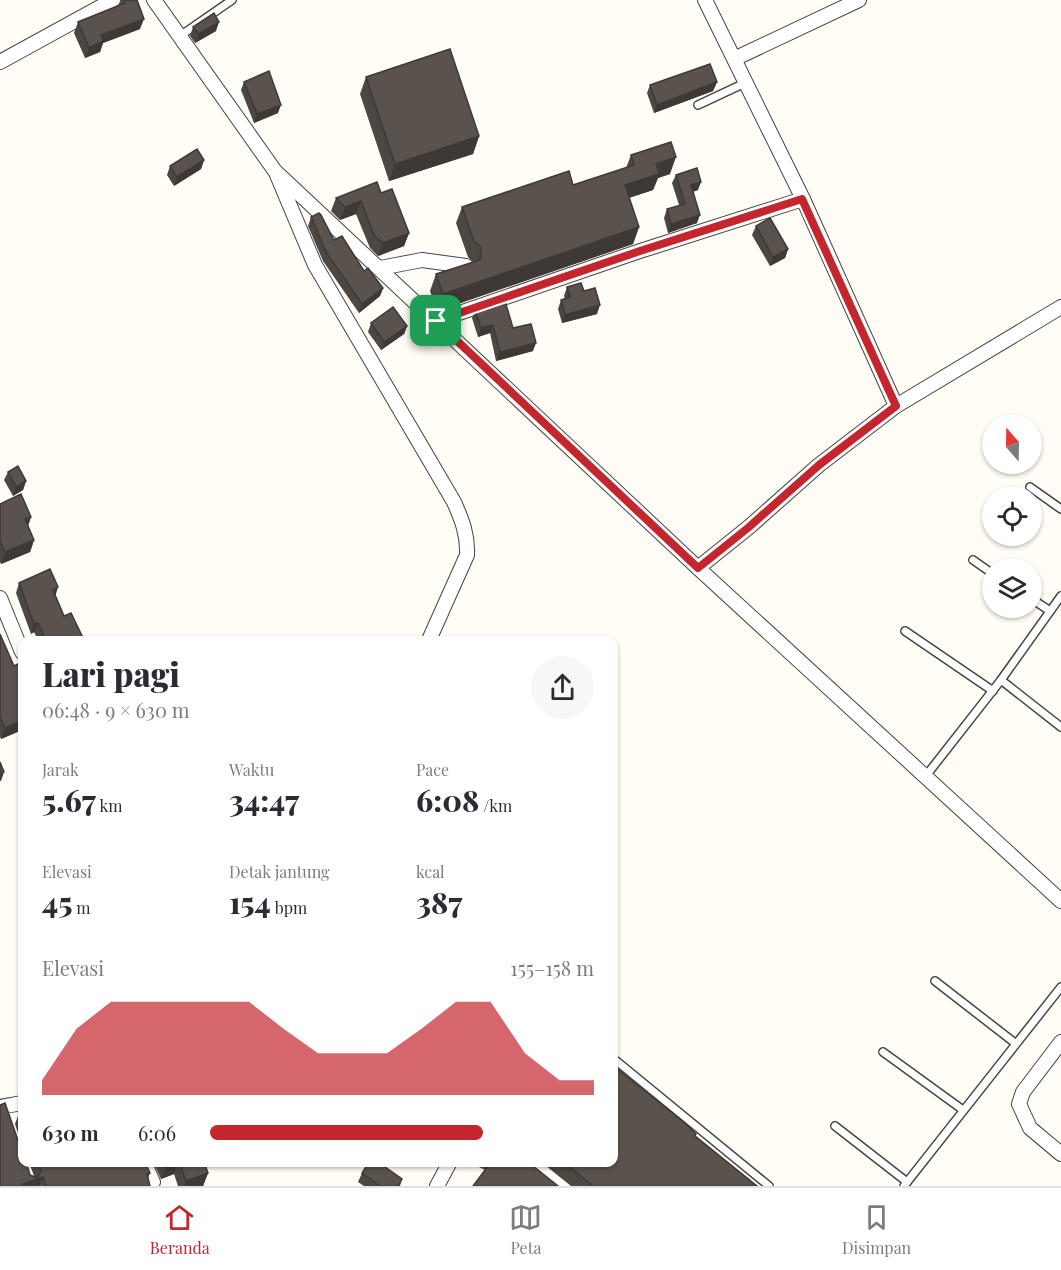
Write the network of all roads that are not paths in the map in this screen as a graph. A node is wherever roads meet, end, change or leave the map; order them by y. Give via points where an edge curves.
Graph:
1 (113, 0) edge
2 (154, 0) edge
3 (232, 0) edge
4 (705, 0) edge
5 (859, 0) edge
6 (180, 36) junction
7 (736, 58) junction
8 (0, 62) edge
9 (747, 82) junction
10 (698, 105) dead end
11 (275, 171) junction
12 (802, 199) junction
13 (466, 266) edge
14 (380, 268) junction
15 (1061, 307) edge
16 (436, 321) junction
17 (896, 406) junction
18 (1042, 496) edge
19 (1061, 509) edge
20 (973, 561) dead end
21 (982, 567) edge
22 (698, 568) junction
23 (1061, 596) edge
24 (0, 598) edge
25 (1042, 606) edge
26 (1050, 611) junction
27 (905, 632) dead end
28 (431, 636) edge
29 (18, 642) edge
30 (1001, 680) junction
31 (993, 691) junction
32 (1061, 727) edge
33 (924, 777) junction
34 (1061, 901) edge
35 (935, 981) dead end
36 (1061, 987) edge
37 (1061, 1042) edge
38 (1015, 1043) junction
39 (883, 1052) dead end
40 (618, 1062) edge
41 (18, 1105) edge
42 (963, 1110) junction
43 (3, 1111) edge
44 (835, 1126) dead end
45 (1061, 1154) edge
46 (146, 1167) edge
47 (447, 1167) edge
48 (153, 1182) dead end
49 (905, 1184) edge
50 (437, 1186) edge
51 (769, 1186) edge

1 - 8 street
2 - 6 street
3 - 6 lane
4 - 7 street
5 - 7 street
6 - 11 street
7 - 9 street
9 - 10 lane
9 - 12 street
11 - 14 street
11 - 28 street via 315,265 454,502 463,524 467,555
12 - 16 street
12 - 17 street
13 - 14 street via 422,260
14 - 16 street
15 - 17 street
16 - 22 street
17 - 22 street via 819,465
18 - 19 lane
20 - 21 lane
22 - 33 street
23 - 26 lane
24 - 29 street
25 - 26 lane
26 - 30 lane
27 - 31 lane
30 - 31 lane
30 - 32 lane
31 - 33 lane
33 - 34 street
35 - 38 lane
36 - 38 lane
37 - 45 street via 1023,1092 1019,1104 1030,1128
38 - 42 lane
39 - 42 lane
40 - 51 lane
41 - 43 street
42 - 49 lane
44 - 49 lane
46 - 48 street
47 - 50 street

